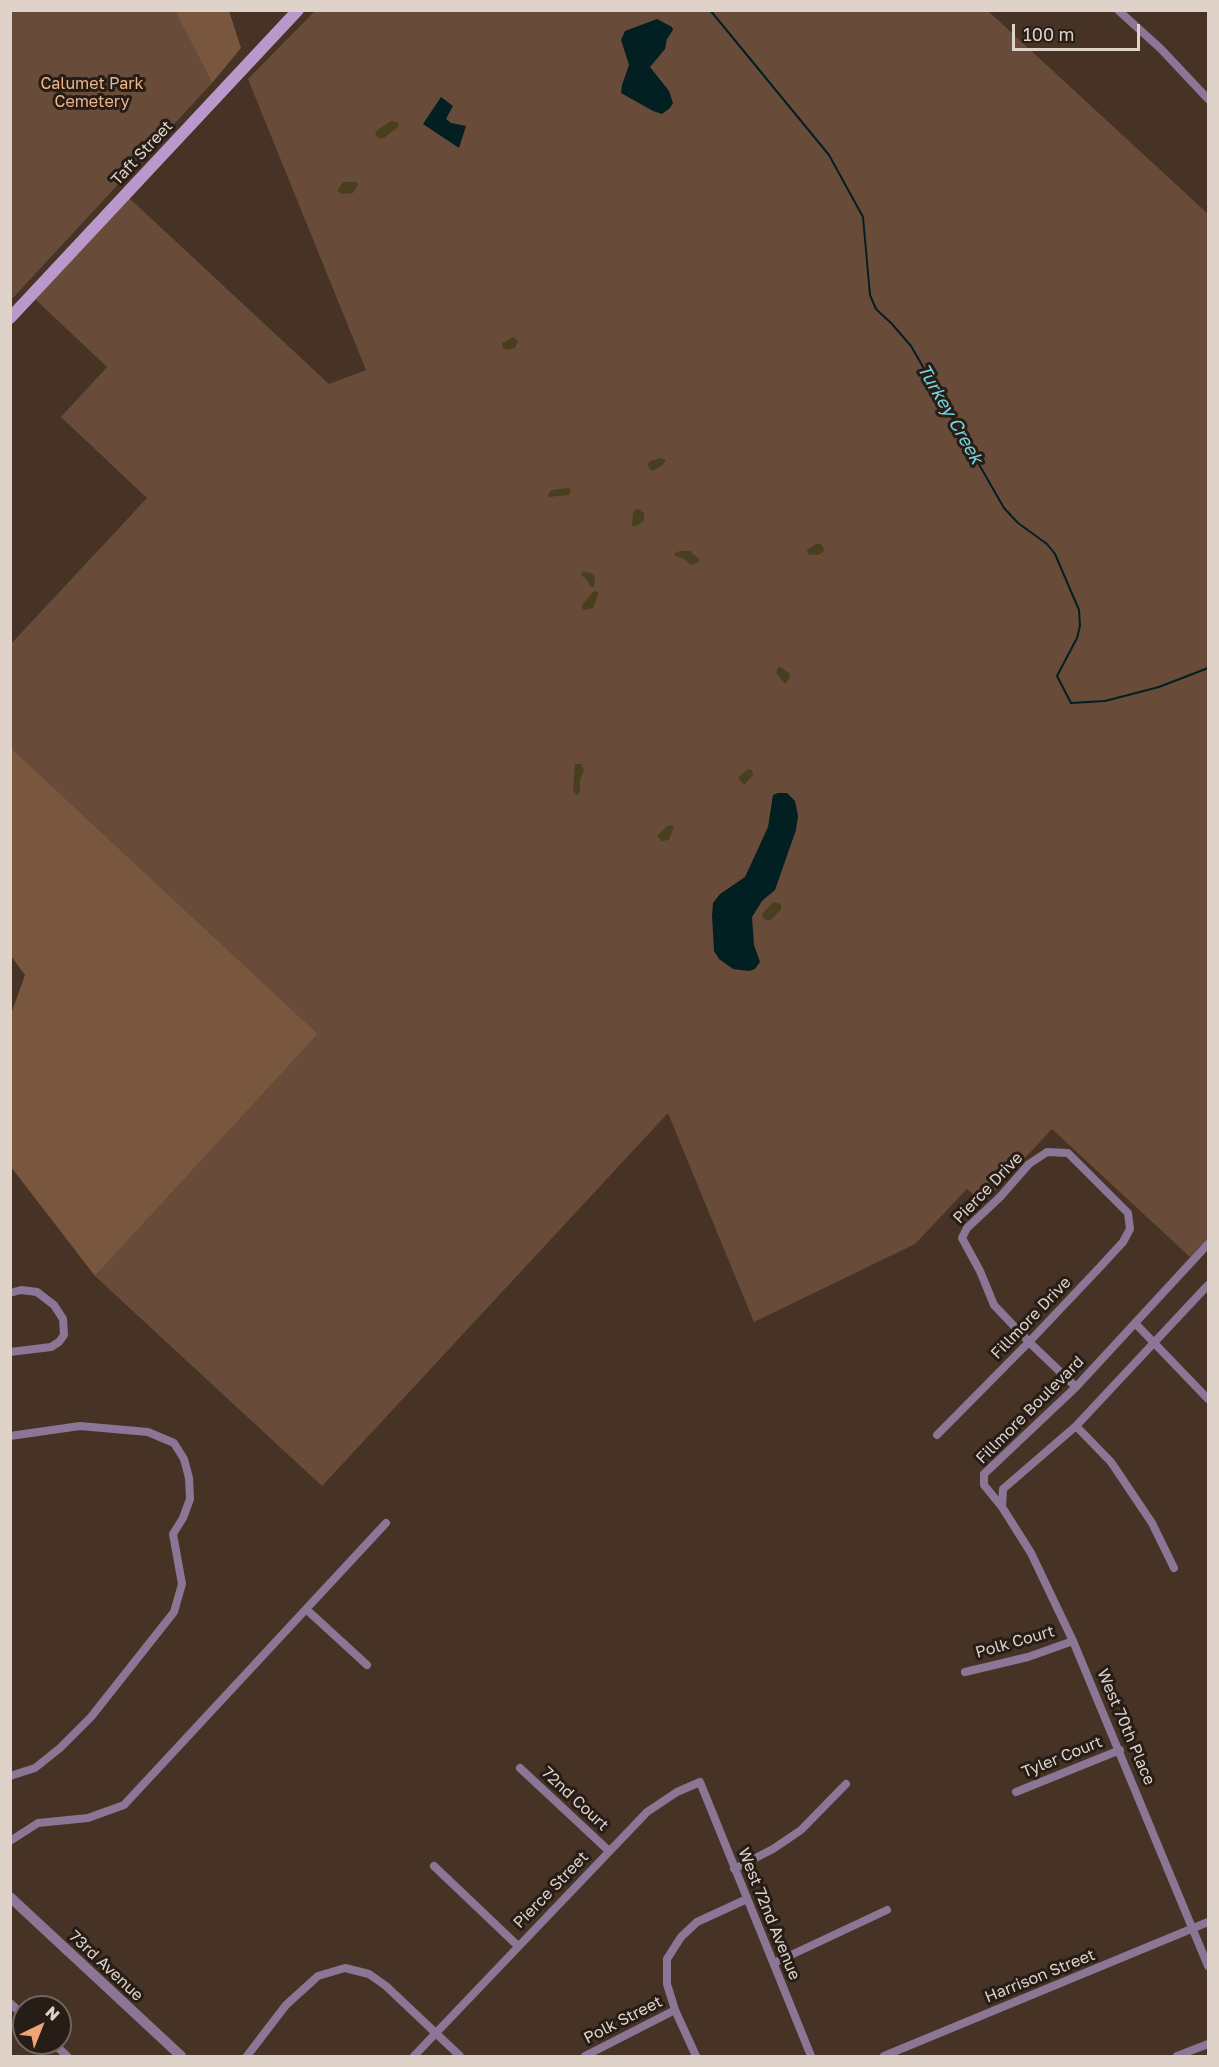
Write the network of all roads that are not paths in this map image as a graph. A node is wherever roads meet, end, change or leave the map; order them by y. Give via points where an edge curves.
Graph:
1 (298, 10) edge
2 (1118, 10) edge
3 (1209, 99) edge
4 (10, 318) edge
5 (1128, 1213) joint
6 (1209, 1244) edge
7 (1209, 1285) edge
8 (10, 1293) edge
9 (1136, 1323) junction
10 (1029, 1342) junction
11 (1155, 1342) junction
12 (10, 1352) edge
13 (1076, 1387) junction
14 (1209, 1399) edge
15 (1076, 1426) junction
16 (937, 1435) dead end
17 (10, 1436) edge
18 (1002, 1507) junction
19 (386, 1523) dead end
20 (1174, 1568) dead end
21 (306, 1609) junction
22 (1073, 1641) junction
23 (367, 1665) dead end
24 (965, 1672) dead end
25 (1120, 1750) junction
26 (520, 1768) dead end
27 (10, 1776) edge
28 (700, 1782) joint
29 (846, 1784) dead end
30 (1016, 1792) dead end
31 (10, 1841) edge
32 (609, 1851) junction
33 (434, 1866) dead end
34 (734, 1869) junction
35 (10, 1896) edge
36 (747, 1899) junction
37 (887, 1910) dead end
38 (1209, 1922) edge
39 (1194, 1929) junction
40 (518, 1946) junction
41 (774, 1963) junction
42 (1209, 1966) edge
43 (675, 2010) junction
44 (436, 2034) junction
45 (1209, 2044) edge
46 (182, 2056) edge
47 (247, 2056) edge
48 (414, 2056) edge
49 (460, 2056) edge
50 (585, 2056) edge
51 (696, 2056) edge
52 (811, 2056) edge
53 (884, 2056) edge
54 (1177, 2056) edge

1 - 4 main road, Taft Street
2 - 3 street
5 - 10 street, Fillmore Drive via 1130,1229 1123,1242
5 - 10 street, Pierce Drive via 1068,1153 1047,1152 1029,1164 967,1228 962,1238 994,1305
6 - 9 street, Fillmore Boulevard
7 - 11 street
8 - 12 street via 37,1292 54,1305 63,1319 64,1335 51,1347
9 - 11 street
9 - 13 street, Fillmore Boulevard
10 - 13 street, Pierce Drive
10 - 16 street, Fillmore Drive
11 - 14 street
11 - 15 street
13 - 18 street, Fillmore Boulevard via 984,1474 984,1485
15 - 18 street via 1003,1489
15 - 20 street via 1111,1462 1152,1523
17 - 27 street via 80,1426 148,1432 174,1443 184,1459 190,1499 173,1534 182,1584 174,1612 91,1717 35,1768
18 - 22 street, West 70th Place via 1031,1553
19 - 21 street
21 - 23 street
21 - 31 street via 123,1805 88,1818 38,1822
22 - 24 street, Polk Court
22 - 25 street, West 70th Place
25 - 30 street, Tyler Court
25 - 39 street, West 70th Place
26 - 32 street, 72nd Court
28 - 32 street, Pierce Street via 647,1812
28 - 34 street, West 72nd Avenue
29 - 34 street via 801,1830 773,1850
32 - 40 street, Pierce Street
33 - 40 street
34 - 36 street, West 72nd Avenue
35 - 46 street, 73rd Avenue
36 - 41 street, West 72nd Avenue
36 - 43 street via 697,1922 681,1937 667,1959
37 - 41 street
38 - 39 street, Harrison Street
39 - 42 street, West 70th Place
39 - 53 street, Harrison Street
40 - 44 street, Pierce Street
41 - 52 street, West 72nd Avenue
43 - 50 street, Polk Street
43 - 51 street
44 - 47 street via 386,1986 369,1974 345,1968 318,1976 286,2006
44 - 48 street, Pierce Street
44 - 49 street
45 - 54 street

